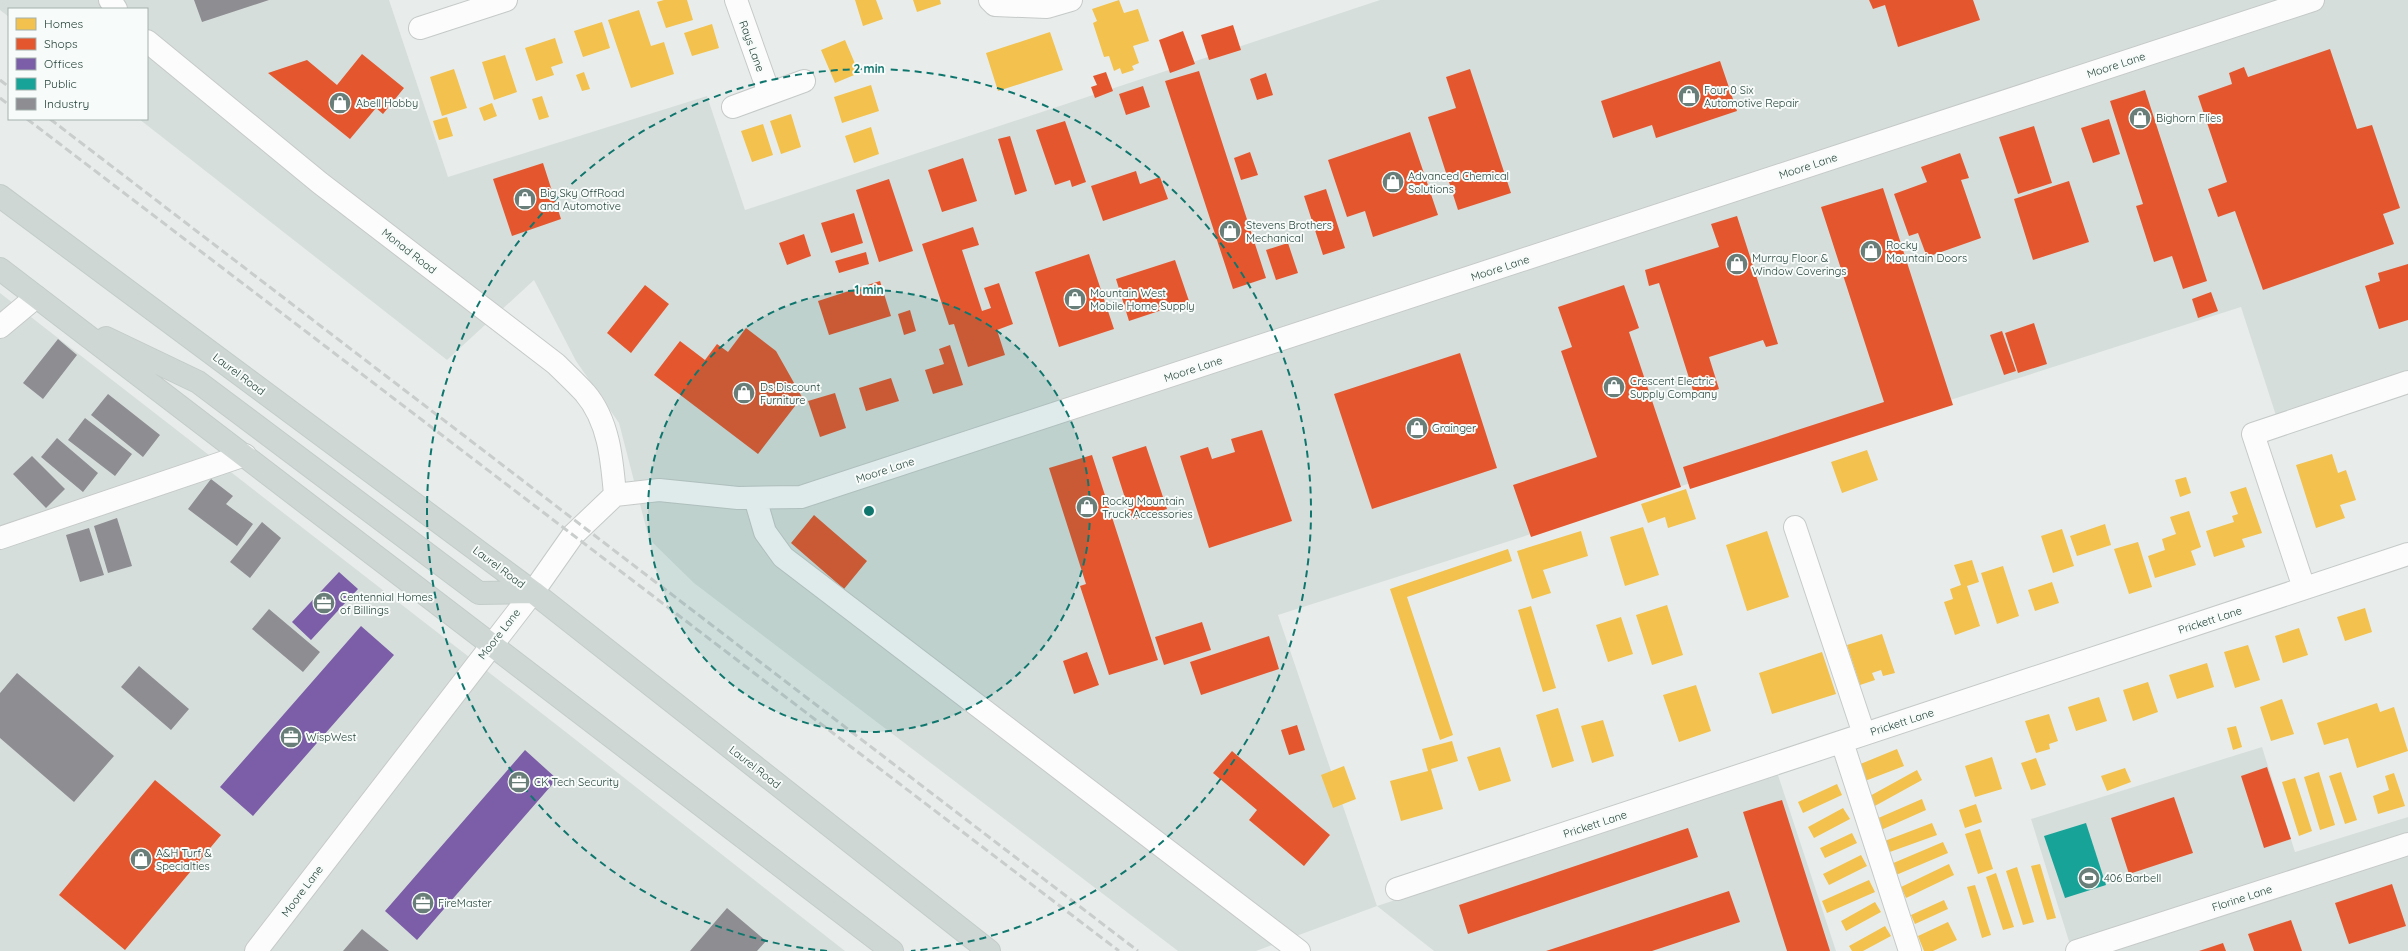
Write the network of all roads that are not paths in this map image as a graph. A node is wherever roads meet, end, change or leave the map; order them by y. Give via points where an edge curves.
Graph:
1 (506, 0) edge
2 (736, 0) edge
3 (990, 0) edge
4 (1071, 0) edge
5 (2313, 0) edge
6 (452, 8) edge
7 (420, 28) dead end
8 (148, 43) edge
9 (804, 81) dead end
10 (769, 92) junction
11 (733, 107) dead end
12 (0, 196) edge
13 (0, 269) edge
14 (36, 297) junction
15 (64, 318) junction
16 (0, 327) edge
17 (2408, 382) edge
18 (245, 455) junction
19 (615, 495) junction
20 (755, 498) junction
21 (1795, 527) dead end
22 (0, 538) edge
23 (2408, 554) edge
24 (2304, 588) junction
25 (533, 592) junction
26 (492, 644) junction
27 (1864, 734) junction
28 (1842, 742) junction
29 (2408, 844) edge
30 (1397, 889) dead end
31 (962, 929) junction
32 (869, 933) junction
33 (256, 951) edge
34 (882, 951) edge
35 (892, 951) edge
36 (982, 951) edge
37 (990, 951) edge
38 (1299, 951) edge
39 (1910, 951) edge
40 (2077, 951) edge

1 - 6 street
2 - 10 street, Rays Lane
3 - 4 street via 995,5 1047,7
5 - 20 street, Moore Lane via 801,497
6 - 7 street
8 - 19 street, Monad Road via 320,183 556,364 586,394 602,422 612,456
9 - 10 street
10 - 11 street
12 - 25 main road, Laurel Road
13 - 14 main road
14 - 15 main road
14 - 16 street
15 - 18 main road
15 - 25 main road via 198,382 479,593
17 - 24 street via 2253,434
18 - 22 street
18 - 26 main road
19 - 20 street, Moore Lane via 659,490
19 - 25 street, Moore Lane via 573,535
20 - 38 street via 765,532 783,557
21 - 27 street
23 - 24 street, Prickett Lane
24 - 27 street, Prickett Lane
25 - 26 street, Moore Lane
25 - 31 main road, Laurel Road
26 - 32 main road
26 - 33 street, Moore Lane
27 - 28 street, Prickett Lane
28 - 30 street, Prickett Lane
28 - 39 street
29 - 40 street, Florine Lane
31 - 36 main road
31 - 37 main road, Laurel Road
32 - 34 main road
32 - 35 main road

